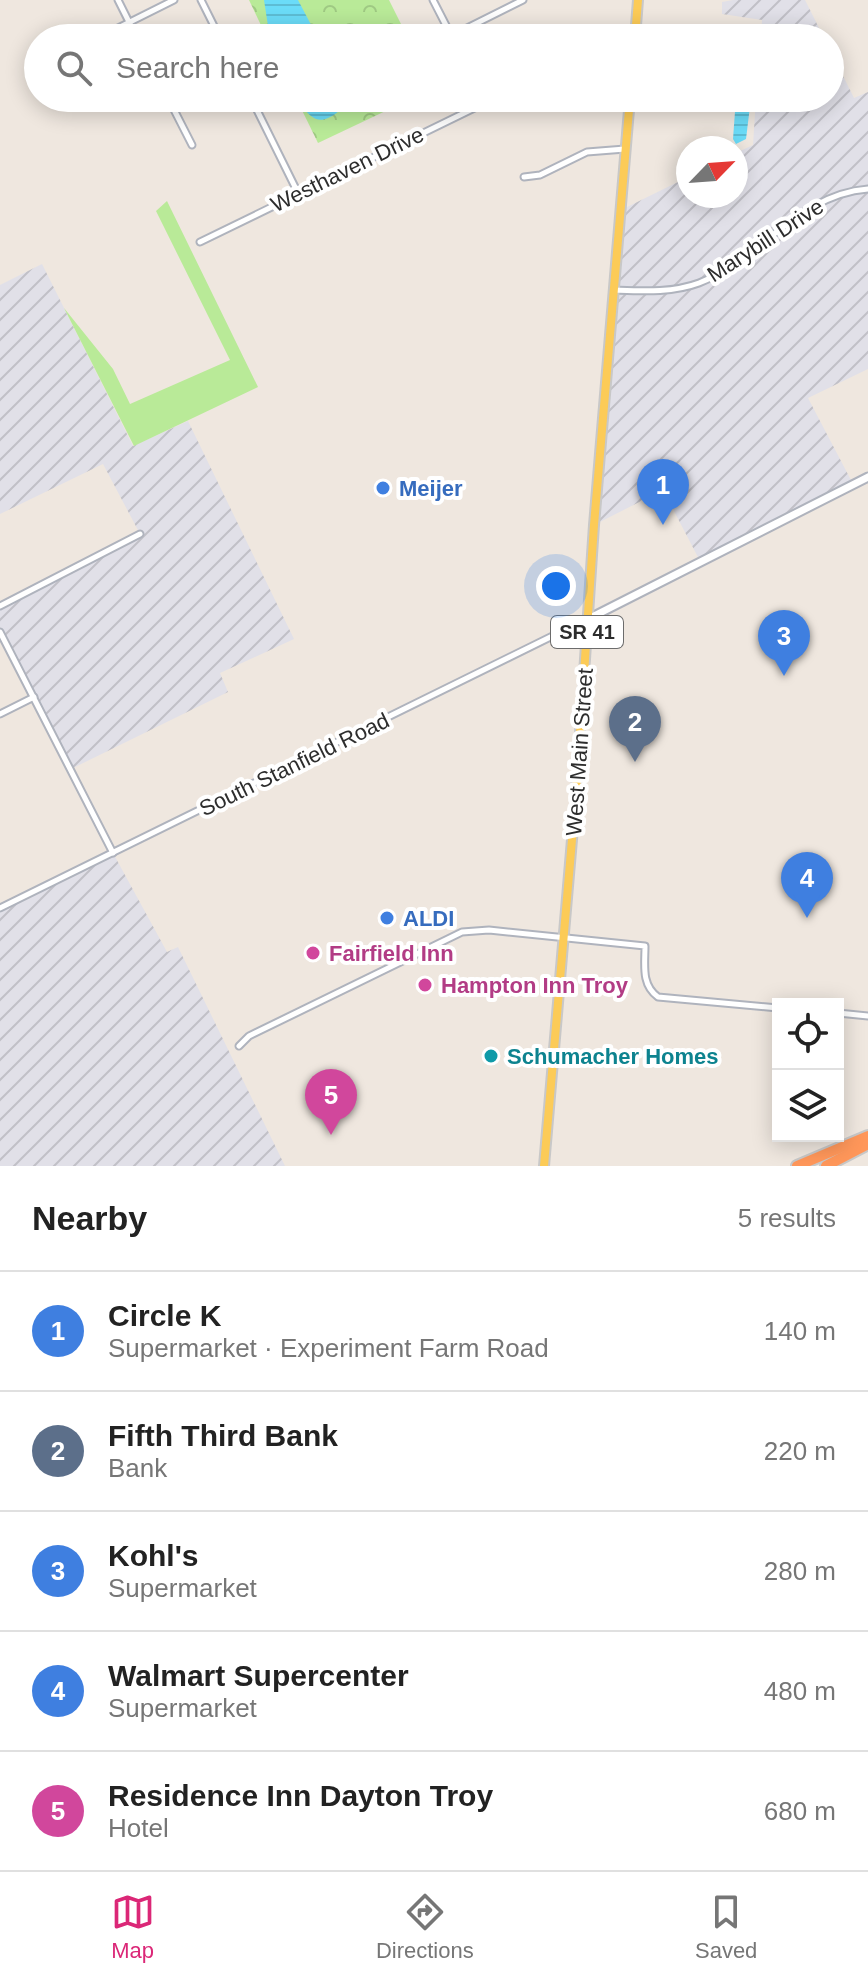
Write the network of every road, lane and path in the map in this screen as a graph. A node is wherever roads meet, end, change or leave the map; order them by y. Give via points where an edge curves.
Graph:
1 (118, 0) edge
2 (174, 0) edge
3 (201, 0) edge
4 (433, 0) edge
5 (523, 0) edge
6 (638, 0) edge
7 (516, 2) edge
8 (129, 22) junction
9 (125, 24) edge
10 (213, 24) edge
11 (445, 24) edge
12 (476, 24) edge
13 (636, 24) edge
14 (175, 112) edge
15 (258, 112) edge
16 (459, 112) edge
17 (629, 112) edge
18 (192, 145) dead end
19 (626, 149) junction
20 (524, 177) dead end
21 (868, 189) edge
22 (298, 193) junction
23 (200, 242) dead end
24 (613, 290) junction
25 (868, 477) edge
26 (140, 534) dead end
27 (0, 606) edge
28 (588, 619) junction
29 (0, 632) edge
30 (34, 697) junction
31 (0, 714) edge
32 (113, 853) junction
33 (0, 908) edge
34 (564, 938) junction
35 (772, 1007) edge
36 (844, 1014) edge
37 (868, 1016) edge
38 (239, 1046) dead end
39 (868, 1136) edge
40 (868, 1144) edge
41 (544, 1166) edge
42 (797, 1166) edge
43 (826, 1166) edge

1 - 8 street
2 - 8 street
3 - 10 street
4 - 11 street
5 - 7 street
6 - 13 main road
7 - 12 street
8 - 9 street
14 - 18 street
15 - 22 street
16 - 22 street, Westhaven Drive
17 - 19 main road, West Main Street / SR 41
19 - 20 street via 587,152 540,175
19 - 24 main road, West Main Street / SR 41
21 - 24 street, Marybill Drive via 851,190 808,208 743,259 696,284
22 - 23 street, Westhaven Drive
24 - 28 main road, West Main Street / SR 41
25 - 28 street
26 - 27 street
28 - 32 street, South Stanfield Road
28 - 34 main road, West Main Street / SR 41
29 - 30 street
30 - 31 street
30 - 32 street
32 - 33 street, South Stanfield Road
34 - 35 street via 645,946 646,981 658,997
34 - 38 street via 462,932 252,1034
34 - 41 main road, West Main Street / SR 41
36 - 37 street
39 - 42 highway
40 - 43 highway

